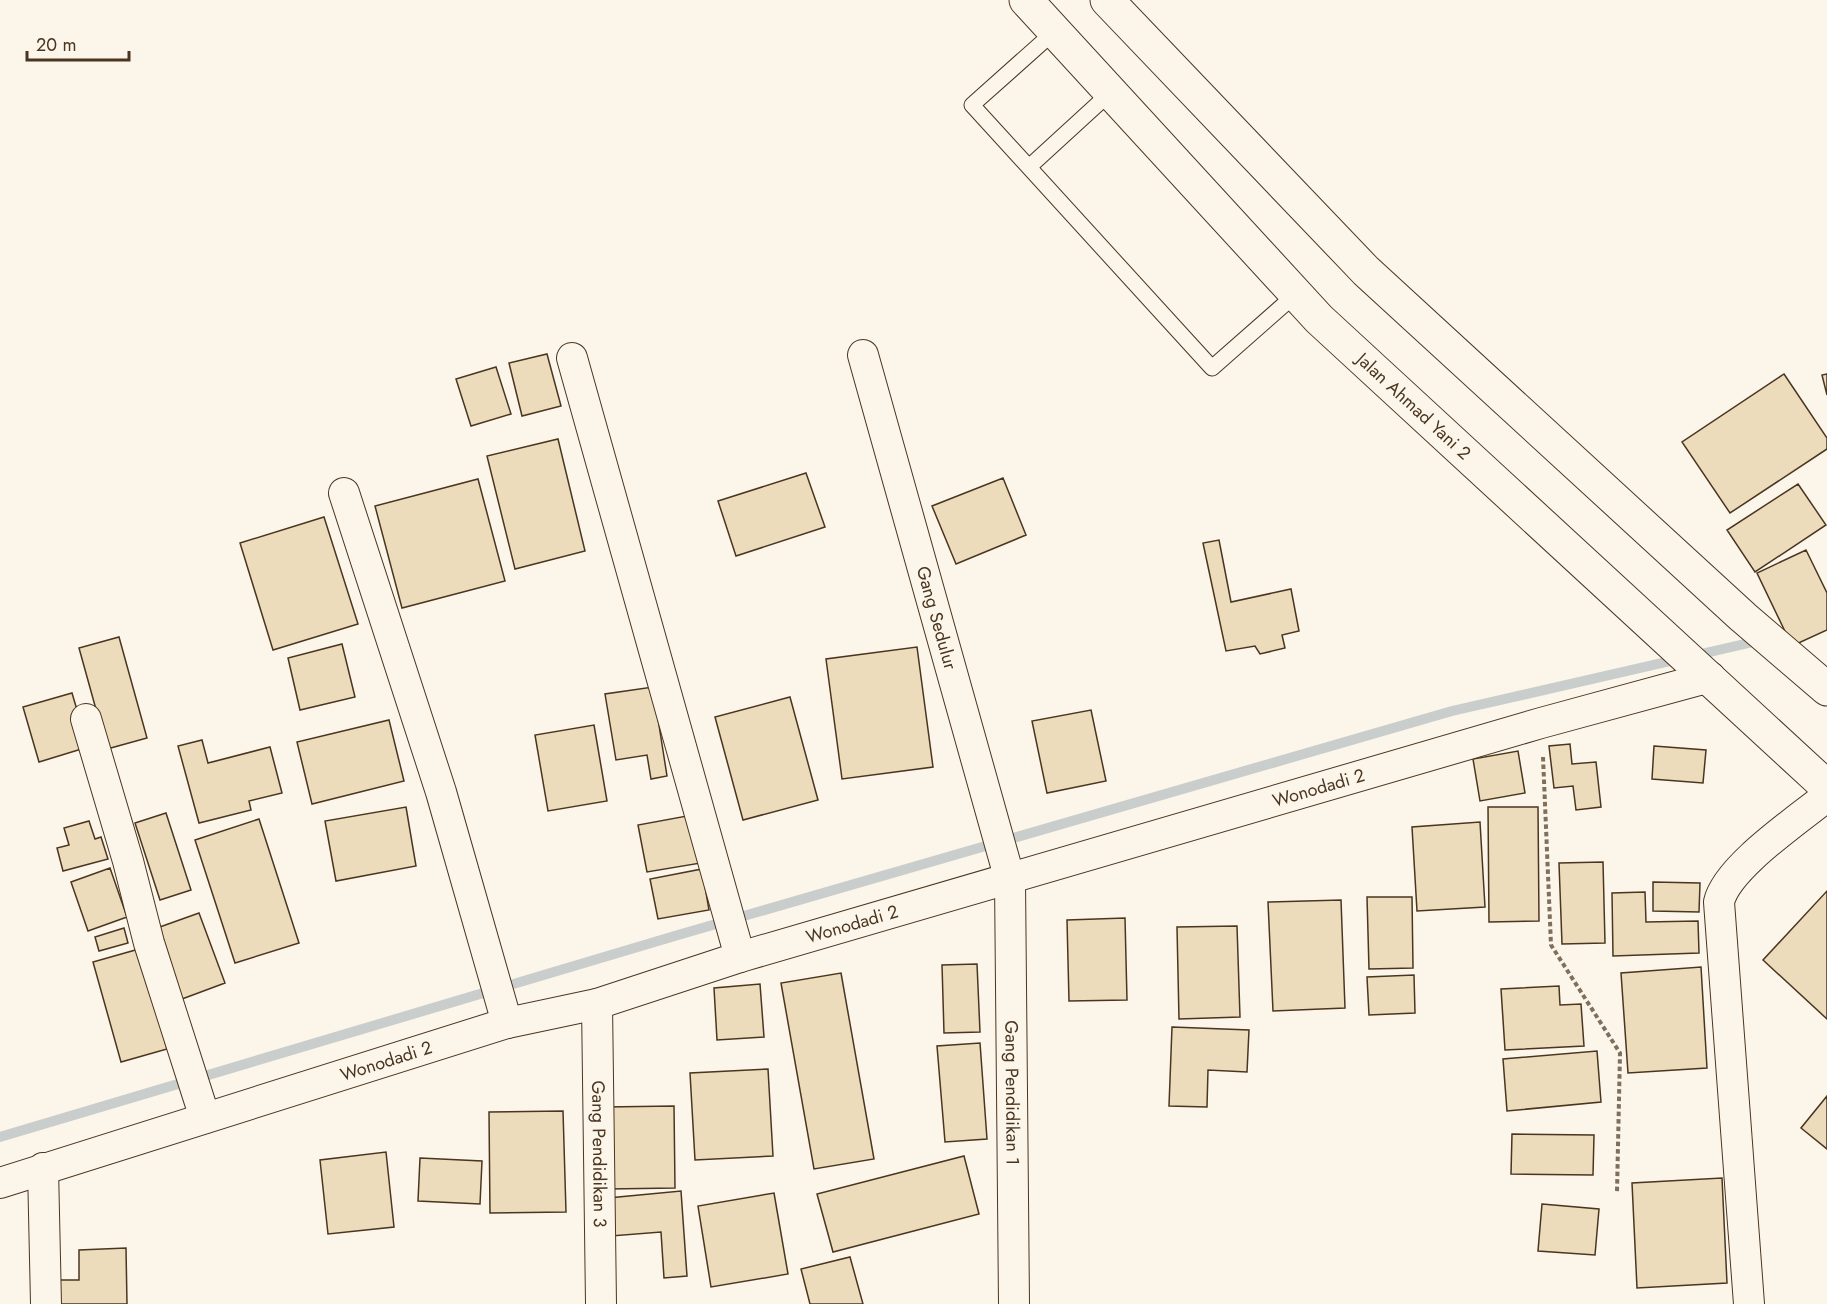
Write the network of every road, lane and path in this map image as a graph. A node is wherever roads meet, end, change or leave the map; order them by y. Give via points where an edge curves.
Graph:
1 (1026, 0) edge
2 (1107, 0) edge
3 (1055, 31) junction
4 (1112, 91) junction
5 (1029, 166) junction
6 (1296, 294) junction
7 (863, 356) dead end
8 (572, 358) dead end
9 (344, 493) dead end
10 (1706, 673) junction
11 (1821, 676) edge
12 (86, 719) dead end
13 (1541, 723) junction
14 (1827, 787) edge
15 (1827, 796) edge
16 (1010, 880) junction
17 (740, 957) junction
18 (597, 1004) junction
19 (507, 1023) junction
20 (205, 1118) junction
21 (43, 1168) junction
22 (0, 1183) edge
23 (1617, 1192) dead end
24 (46, 1304) edge
25 (601, 1304) edge
26 (1014, 1304) edge
27 (1749, 1304) edge

1 - 3 highway, Jalan Ahmad Yani 2
2 - 11 highway via 1366,271 1743,617
3 - 4 highway, Jalan Ahmad Yani 2
3 - 5 lane via 972,105
4 - 5 lane
4 - 6 highway, Jalan Ahmad Yani 2
5 - 6 lane via 1212,368
6 - 10 highway, Jalan Ahmad Yani 2
7 - 16 street, Gang Sedulur
8 - 17 street
9 - 19 street via 441,792
10 - 13 street, Wonodadi 2
10 - 14 highway, Jalan Ahmad Yani 2
12 - 20 street via 149,943
13 - 16 street, Wonodadi 2
13 - 23 path via 1551,945 1620,1053
15 - 27 street via 1736,871 1721,892 1719,902
16 - 17 street, Wonodadi 2
16 - 26 street, Gang Pendidikan 1
17 - 18 street, Wonodadi 2
18 - 19 street, Wonodadi 2
18 - 25 street, Gang Pendidikan 3
19 - 20 street, Wonodadi 2
20 - 21 street, Wonodadi 2
21 - 22 street, Wonodadi 2
21 - 24 street

